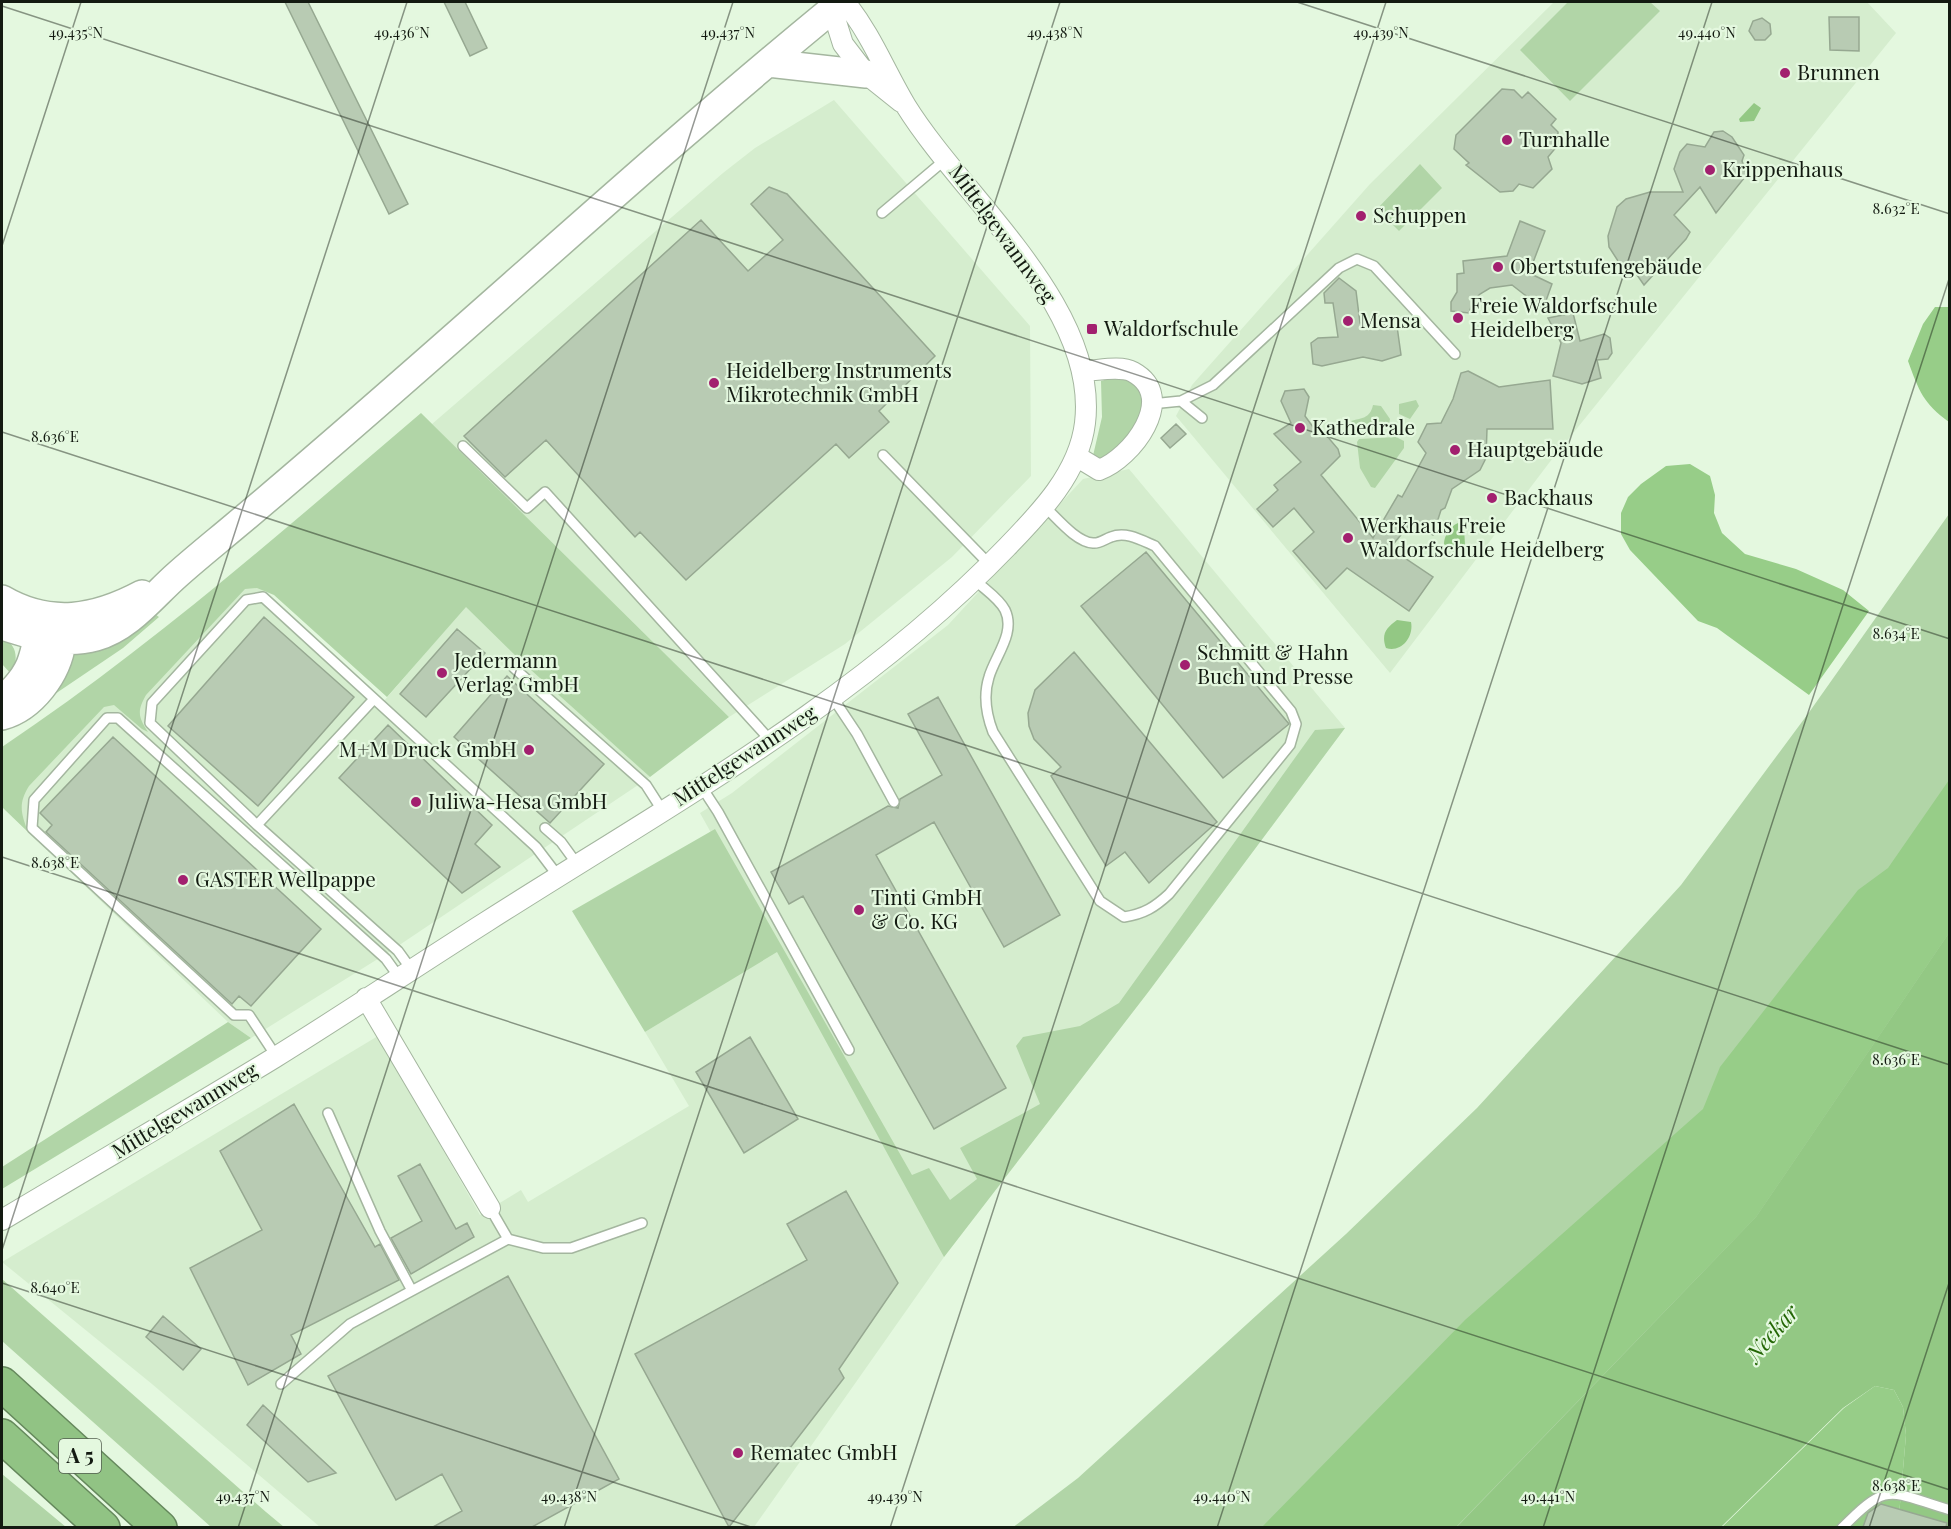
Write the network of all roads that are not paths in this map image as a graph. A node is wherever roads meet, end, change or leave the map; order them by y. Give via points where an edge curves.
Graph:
1 (839, 4) edge
2 (768, 63) junction
3 (866, 74) junction
4 (906, 106) junction
5 (946, 159) junction
6 (882, 213) dead end
7 (1455, 354) dead end
8 (1082, 371) junction
9 (1181, 401) junction
10 (1150, 404) junction
11 (1202, 418) dead end
12 (463, 446) dead end
13 (883, 455) dead end
14 (1076, 456) junction
15 (1045, 507) junction
16 (990, 565) junction
17 (975, 580) junction
18 (2, 599) edge
19 (2, 626) edge
20 (59, 629) junction
21 (35, 637) junction
22 (514, 668) dead end
23 (832, 698) junction
24 (374, 699) junction
25 (2, 701) edge
26 (2, 716) edge
27 (771, 741) junction
28 (701, 786) junction
29 (894, 802) dead end
30 (662, 810) junction
31 (257, 825) junction
32 (545, 828) dead end
33 (577, 864) junction
34 (558, 876) junction
35 (405, 973) junction
36 (366, 998) junction
37 (849, 1050) dead end
38 (276, 1056) junction
39 (328, 1113) dead end
40 (490, 1208) joint
41 (2, 1220) edge
42 (642, 1223) dead end
43 (508, 1239) junction
44 (411, 1289) junction
45 (2, 1384) edge
46 (281, 1384) dead end
47 (2, 1436) edge
48 (1950, 1510) edge
49 (103, 1527) edge
50 (160, 1527) edge
51 (1842, 1527) edge

1 - 2 main road
1 - 3 street, Mittelgewannweg via 843,44
1 - 4 street, Mittelgewannweg via 864,26
2 - 3 main road
2 - 20 main road via 385,400 177,575 114,609
3 - 4 street, Mittelgewannweg
4 - 5 street, Mittelgewannweg
5 - 6 lane
5 - 8 street, Mittelgewannweg via 1051,297 1072,338
7 - 9 lane via 1374,266 1357,259 1339,268 1214,385
8 - 10 street via 1124,369 1134,373 1144,382
8 - 14 street, Mittelgewannweg via 1085,421
9 - 10 lane
9 - 11 lane
10 - 14 street via 1151,415 1144,431 1108,467 1099,470
12 - 27 lane via 527,508 545,492
13 - 16 lane
14 - 15 street, Mittelgewannweg
15 - 16 street, Mittelgewannweg
15 - 17 lane via 1088,542 1132,536 1155,546 1292,711 1296,724 1290,745 1153,909 1124,917 1100,902 993,732 986,714 986,696 993,664 1008,630 1006,611
16 - 17 street, Mittelgewannweg
17 - 23 street, Mittelgewannweg via 889,655
18 - 20 main road
19 - 21 main road
20 - 21 main road
20 - 26 main road via 54,668 35,697 17,712
21 - 25 main road via 32,660 19,684
22 - 30 lane via 646,786
23 - 27 street, Mittelgewannweg
23 - 29 lane via 857,734
24 - 31 lane
24 - 31 lane via 263,597 246,600 152,703 150,723
24 - 34 lane via 536,847
27 - 28 street, Mittelgewannweg
28 - 30 street, Mittelgewannweg
28 - 37 lane
30 - 33 street, Mittelgewannweg
31 - 35 lane via 398,951
32 - 33 lane
33 - 34 street, Mittelgewannweg
34 - 35 street, Mittelgewannweg
35 - 36 street, Mittelgewannweg
35 - 38 lane via 118,718 107,718 34,800 32,828 234,1015 249,1015
36 - 38 street, Mittelgewannweg
36 - 40 street
38 - 41 street, Mittelgewannweg
39 - 44 lane via 380,1231
40 - 43 lane
42 - 43 lane via 571,1248 543,1248
43 - 44 lane
44 - 46 lane via 350,1324
45 - 50 highway, A 5
47 - 49 highway, A 5
48 - 51 lane via 1890,1492 1873,1498

